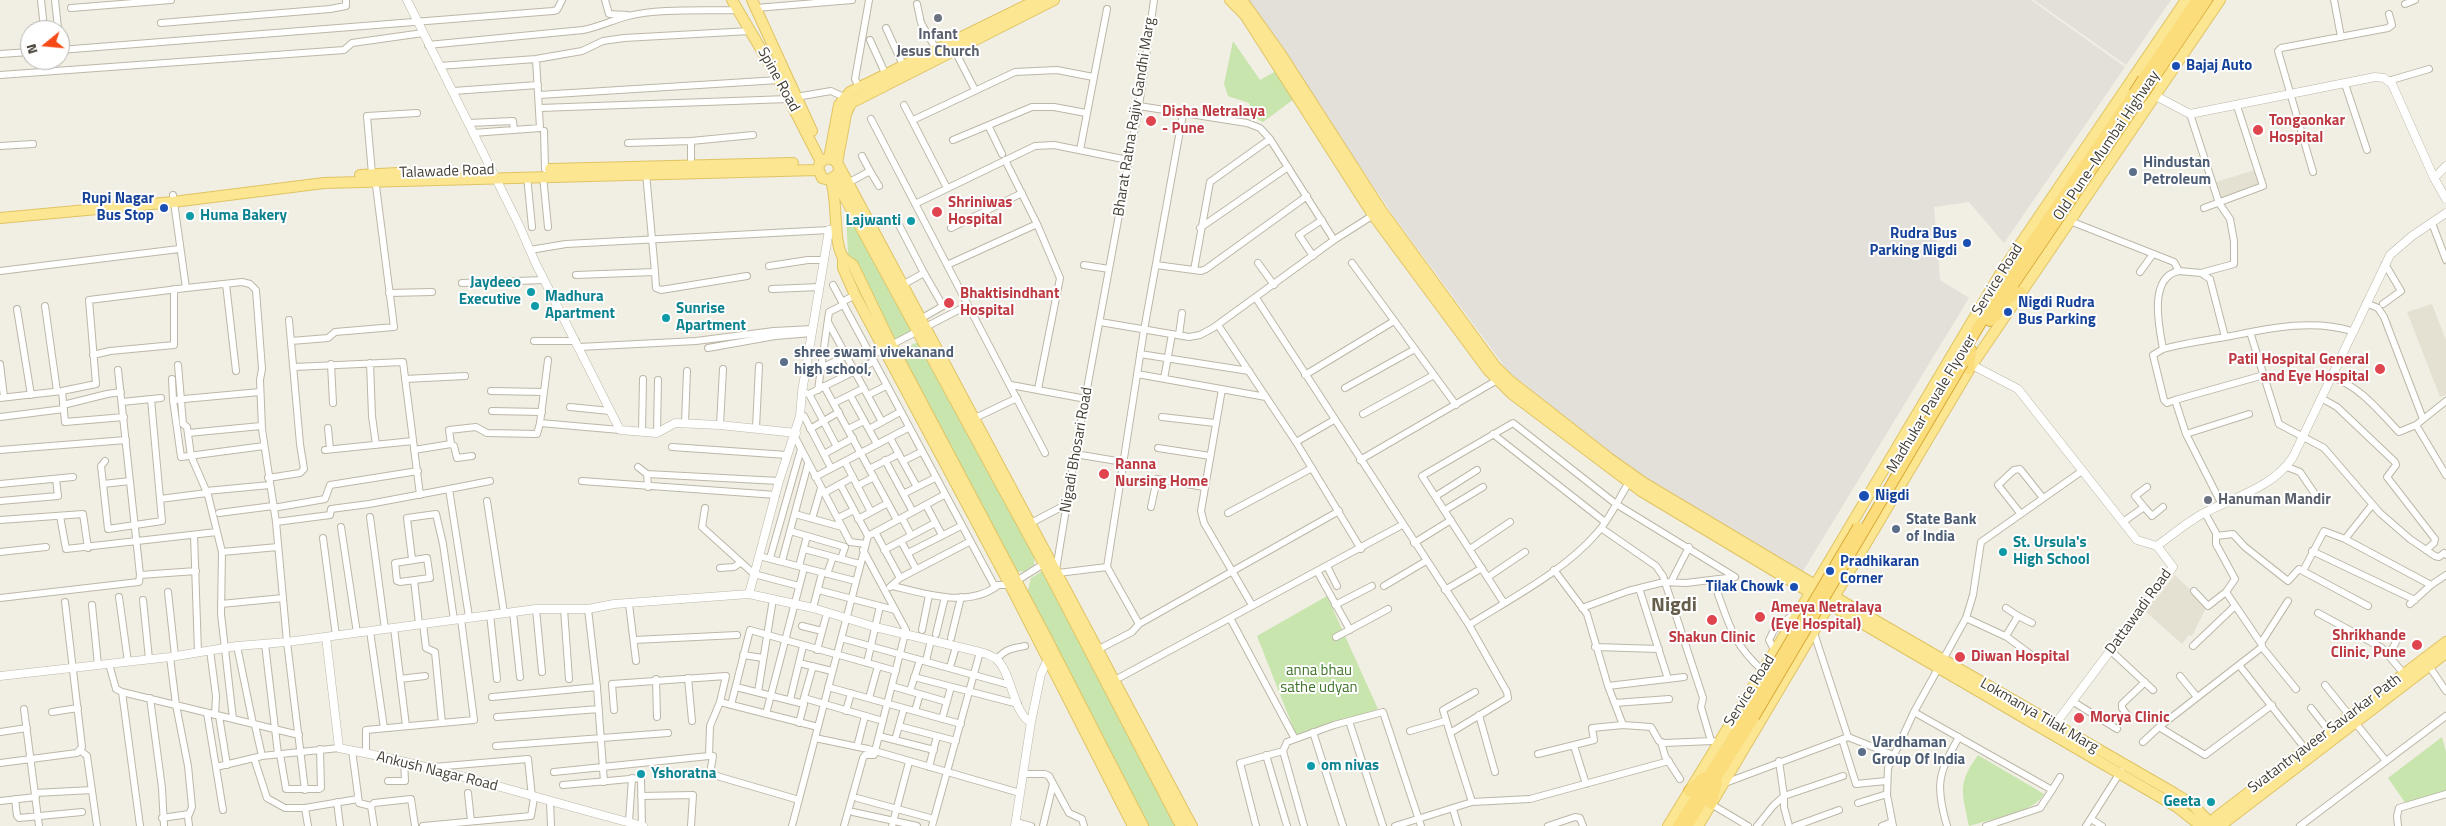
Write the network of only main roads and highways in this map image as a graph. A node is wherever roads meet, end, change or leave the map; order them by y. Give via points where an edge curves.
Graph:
1 (732, 0) edge
2 (1037, 0) edge
3 (1054, 0) edge
4 (1230, 0) edge
5 (1242, 0) edge
6 (2186, 0) edge
7 (2197, 0) edge
8 (2208, 0) edge
9 (2220, 0) edge
10 (754, 4) edge
11 (953, 46) junction
12 (2147, 81) junction
13 (2137, 95) junction
14 (792, 98) junction
15 (848, 100) junction
16 (827, 163) junction
17 (646, 169) junction
18 (544, 172) junction
19 (493, 174) junction
20 (832, 179) junction
21 (1377, 213) junction
22 (0, 218) edge
23 (843, 257) junction
24 (2006, 274) junction
25 (2008, 292) joint
26 (2021, 292) junction
27 (1990, 321) junction
28 (923, 326) junction
29 (888, 348) junction
30 (1965, 364) junction
31 (1047, 561) junction
32 (1055, 572) junction
33 (1014, 583) junction
34 (1813, 589) junction
35 (1832, 601) junction
36 (2446, 642) edge
37 (2446, 653) edge
38 (2407, 677) junction
39 (2353, 719) junction
40 (2308, 753) junction
41 (1717, 771) junction
42 (1700, 798) junction
43 (2210, 825) edge
44 (1133, 826) edge
45 (1142, 826) edge
46 (1181, 826) edge
47 (1192, 826) edge
48 (1668, 826) edge
49 (1678, 826) edge
50 (1687, 826) edge
51 (1698, 826) edge

1 - 14 main road, Spine Road
2 - 11 main road
3 - 11 main road
4 - 21 main road via 1245,15
5 - 21 main road via 1280,54
6 - 24 main road, Service Road
7 - 12 highway, Old Pune–Mumbai Highway
8 - 12 highway, Old Pune–Mumbai Highway
9 - 26 main road
10 - 14 main road, Spine Road
11 - 15 main road
11 - 15 main road via 936,49 858,86
12 - 13 highway, Old Pune–Mumbai Highway, bridge
13 - 24 highway, Old Pune–Mumbai Highway
13 - 25 highway, Old Pune–Mumbai Highway
14 - 16 main road, Spine Road
15 - 16 main road via 837,112
16 - 17 main road, Talawade Road
16 - 17 main road, Talawade Road via 691,164
16 - 20 main road
16 - 20 main road via 822,178
16 - 28 main road, Spine Road via 848,183 904,284
17 - 18 main road, Talawade Road
18 - 19 main road, Talawade Road
18 - 19 main road, Talawade Road via 527,176
19 - 22 main road, Talawade Road via 320,180
20 - 23 main road via 835,192 833,229
20 - 28 main road
21 - 34 main road, Lokmanya Tilak Marg via 1500,378 1631,480
23 - 29 main road via 853,265
23 - 29 main road via 843,268 855,295
24 - 30 highway, Madhukar Pavale Flyover
24 - 34 main road, Service Road
25 - 27 highway, Madhukar Pavale Flyover
26 - 27 highway via 2011,296
26 - 30 main road
27 - 30 highway, Madhukar Pavale Flyover
28 - 31 main road
28 - 31 main road via 1031,524
29 - 33 main road
30 - 35 main road
30 - 41 highway, Madhukar Pavale Flyover, bridge
31 - 32 main road
32 - 46 main road
32 - 47 main road
33 - 44 main road via 1048,659
33 - 45 main road
34 - 35 main road, Lokmanya Tilak Marg
34 - 42 main road, Service Road via 1716,741
35 - 42 main road via 1723,783
35 - 43 main road, Lokmanya Tilak Marg via 2122,770 2192,804
36 - 38 main road, Svatantryaveer Savarkar Path
37 - 38 main road, Svatantryaveer Savarkar Path
38 - 39 main road, Svatantryaveer Savarkar Path
39 - 40 main road, Svatantryaveer Savarkar Path
39 - 40 main road, Svatantryaveer Savarkar Path via 2329,731
40 - 43 main road, Svatantryaveer Savarkar Path
41 - 42 highway
41 - 42 highway
42 - 48 main road, Service Road
42 - 49 highway
42 - 50 highway
42 - 51 main road

